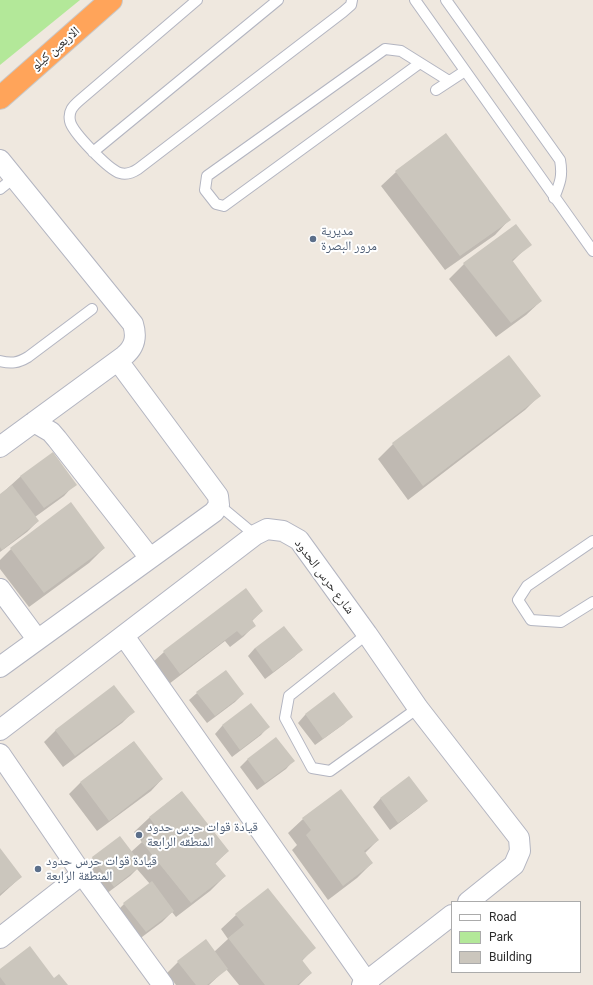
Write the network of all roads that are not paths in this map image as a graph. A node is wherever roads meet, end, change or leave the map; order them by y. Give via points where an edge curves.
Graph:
1 (112, 0) edge
2 (197, 0) edge
3 (278, 0) edge
4 (352, 0) edge
5 (415, 0) edge
6 (446, 0) edge
7 (420, 63) junction
8 (466, 72) junction
9 (449, 81) junction
10 (436, 90) dead end
11 (0, 98) edge
12 (93, 152) junction
13 (0, 160) edge
14 (7, 183) edge
15 (554, 198) junction
16 (593, 251) edge
17 (92, 309) dead end
18 (0, 361) edge
19 (118, 361) junction
20 (34, 422) junction
21 (0, 447) edge
22 (219, 505) junction
23 (256, 535) junction
24 (593, 541) edge
25 (150, 558) junction
26 (0, 589) edge
27 (593, 602) edge
28 (367, 634) junction
29 (124, 636) junction
30 (37, 639) junction
31 (0, 667) edge
32 (418, 708) junction
33 (0, 730) edge
34 (0, 754) edge
35 (82, 874) junction
36 (469, 901) edge
37 (451, 916) edge
38 (0, 938) edge
39 (366, 984) edge
40 (163, 985) edge

1 - 11 highway, الاربعين كيلو
2 - 12 lane via 73,106 70,112 73,129
3 - 12 lane
4 - 12 lane via 343,12 138,170 119,173 110,169
5 - 8 lane
6 - 15 lane via 560,160 561,180
7 - 7 lane via 401,51 385,49 207,176 205,190 216,204 224,206
7 - 9 lane
8 - 9 lane
8 - 15 lane
9 - 10 lane
13 - 14 street
14 - 19 street via 133,324 135,336 132,347
15 - 16 lane
17 - 18 lane via 19,362 8,364
19 - 20 street
19 - 22 street via 218,496
20 - 21 street
20 - 25 street via 51,432 57,439
22 - 23 lane
22 - 25 street via 214,512
23 - 28 street, شارع حرس الحدود via 267,529 278,530 299,540
23 - 29 street, شارع حرس الحدود
24 - 27 lane via 527,586 518,600 531,620 561,622
25 - 30 street
26 - 30 street
28 - 32 street, شارع حرس الحدود
28 - 32 lane via 289,696 285,718 312,768 330,771
29 - 33 street, شارع حرس الحدود
29 - 39 street
30 - 31 street
32 - 36 street, شارع حرس الحدود via 519,838 520,851 514,864
34 - 35 street
35 - 38 street
35 - 40 street
37 - 39 street

